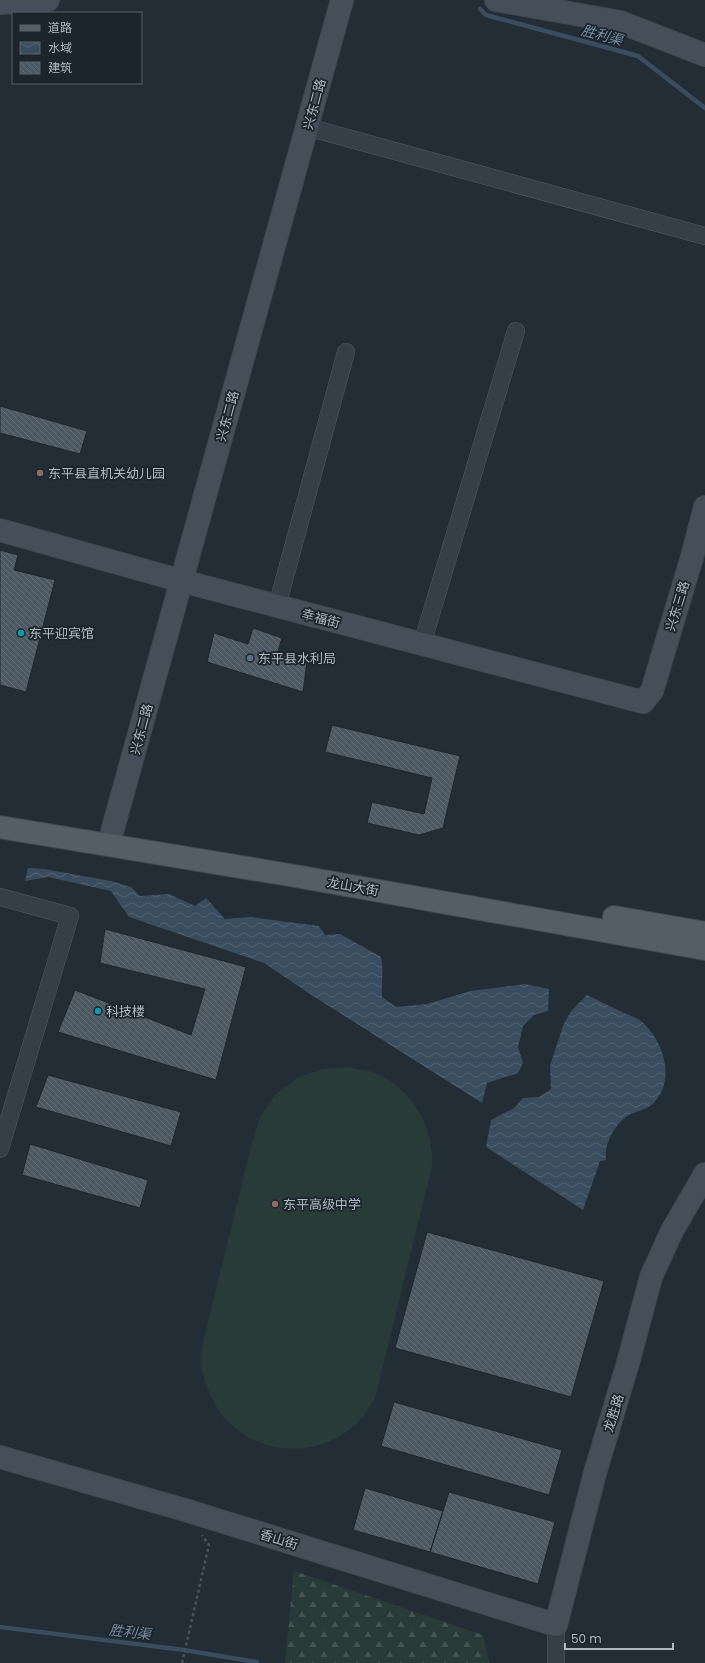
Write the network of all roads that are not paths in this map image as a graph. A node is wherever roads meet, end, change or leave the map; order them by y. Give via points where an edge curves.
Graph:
1 (48, 0) edge
2 (342, 0) edge
3 (496, 0) edge
4 (0, 3) edge
5 (705, 55) edge
6 (307, 127) junction
7 (705, 236) edge
8 (516, 331) dead end
9 (346, 352) dead end
10 (705, 507) edge
11 (0, 530) edge
12 (698, 560) edge
13 (182, 581) junction
14 (277, 606) junction
15 (422, 644) junction
16 (643, 702) joint
17 (0, 814) edge
18 (0, 827) edge
19 (112, 832) junction
20 (0, 897) edge
21 (705, 933) edge
22 (705, 949) edge
23 (0, 1149) edge
24 (705, 1174) edge
25 (0, 1457) edge
26 (556, 1625) junction
27 (556, 1663) edge

1 - 4 street
2 - 6 street, 兴东二路
3 - 5 street via 620,22
6 - 7 street
6 - 13 street, 兴东二路
8 - 15 street
9 - 14 street
10 - 12 street, 兴东三路
11 - 13 street, 幸福街
12 - 16 street, 兴东三路 via 652,691
13 - 14 street, 幸福街
13 - 19 street, 兴东二路
14 - 15 street, 幸福街
15 - 16 street, 幸福街
17 - 19 main road, 龙山大街
18 - 22 main road, 龙山大街 via 301,876
19 - 21 main road, 龙山大街
20 - 23 street via 70,916
24 - 26 street, 龙胜路 via 672,1232 651,1277 595,1472
25 - 26 street, 香山街 via 185,1510
26 - 27 street, 龙胜路

